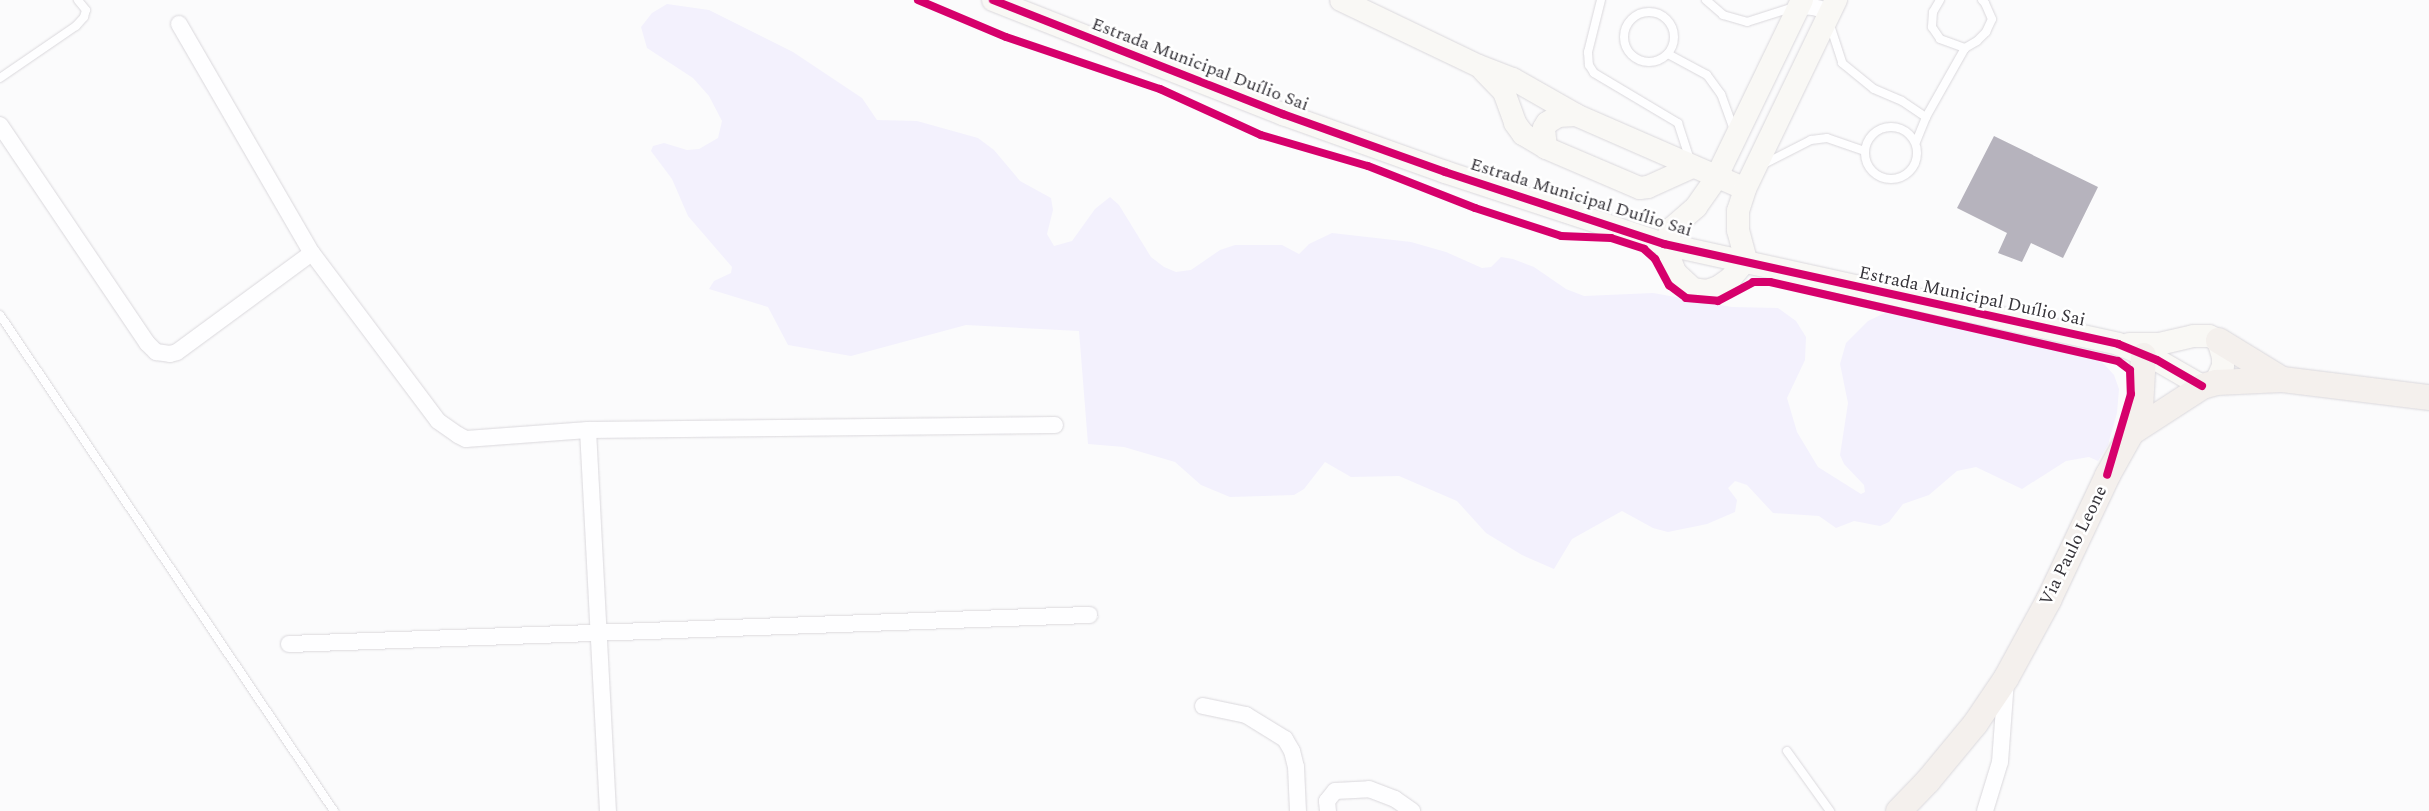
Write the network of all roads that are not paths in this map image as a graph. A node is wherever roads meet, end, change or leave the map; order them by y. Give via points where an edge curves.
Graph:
1 (78, 0) edge
2 (993, 0) edge
3 (1340, 0) edge
4 (1601, 0) edge
5 (1706, 0) edge
6 (1940, 0) edge
7 (1982, 0) edge
8 (1800, 3) edge
9 (1831, 8) edge
10 (179, 24) dead end
11 (1965, 48) junction
12 (1668, 54) junction
13 (1479, 66) junction
14 (0, 78) edge
15 (1576, 115) junction
16 (1926, 116) junction
17 (0, 125) edge
18 (1736, 134) junction
19 (1916, 142) junction
20 (1546, 148) junction
21 (1652, 148) junction
22 (1864, 151) junction
23 (1692, 167) junction
24 (1756, 169) junction
25 (1716, 178) junction
26 (1663, 181) junction
27 (1745, 190) junction
28 (1664, 244) junction
29 (312, 252) junction
30 (1746, 260) junction
31 (0, 315) edge
32 (2187, 340) junction
33 (2218, 340) junction
34 (2118, 344) junction
35 (2143, 355) junction
36 (2178, 371) junction
37 (2282, 379) junction
38 (2209, 384) junction
39 (2429, 398) edge
40 (1055, 425) dead end
41 (588, 430) junction
42 (2132, 432) junction
43 (1089, 615) dead end
44 (599, 633) junction
45 (289, 644) dead end
46 (2006, 677) junction
47 (1203, 706) dead end
48 (1787, 751) dead end
49 (334, 811) edge
50 (608, 811) edge
51 (1298, 811) edge
52 (1328, 811) edge
53 (1412, 811) edge
54 (1830, 811) edge
55 (1898, 811) edge
56 (1985, 811) edge

1 - 14 lane via 86,10 76,26
2 - 28 street, Estrada Municipal Duílio Sai via 1283,114 1445,172 1545,202
3 - 13 street
4 - 23 lane via 1588,52 1589,65 1594,73 1678,123
5 - 8 lane via 1723,15 1747,22
6 - 11 lane via 1933,12 1932,27 1940,39
7 - 11 lane via 1992,19 1986,32
8 - 9 street via 1824,10
8 - 18 street
9 - 16 lane via 1842,64 1874,89
9 - 24 street
10 - 29 street
11 - 16 lane
12 - 12 lane via 1674,35 1665,17 1647,12 1630,19 1623,35 1628,52 1643,62 1652,62
12 - 18 lane via 1707,75 1721,94
13 - 15 street via 1512,79
13 - 20 street via 1504,92 1515,123 1523,134
15 - 20 street via 1558,116 1547,123 1544,128
15 - 21 street
16 - 19 lane
17 - 29 street via 156,352 177,352
18 - 25 street
19 - 22 lane via 1902,129 1892,126 1873,133
19 - 22 lane via 1918,154 1910,172 1890,180 1876,174 1866,162
20 - 26 street via 1640,188
21 - 23 street
21 - 26 street
22 - 24 lane via 1827,138 1811,140
23 - 25 street
23 - 26 street
24 - 27 street
25 - 27 street
25 - 28 street via 1696,207 1672,228
27 - 30 street via 1738,211 1738,230
28 - 30 street, Estrada Municipal Duílio Sai
28 - 30 street via 1675,272 1693,289 1707,291 1718,287 1731,278
29 - 41 street via 438,421 450,431 466,439
30 - 34 street, Estrada Municipal Duílio Sai
31 - 49 lane
32 - 33 street via 2202,335
32 - 34 street via 2149,345
32 - 36 street via 2178,356
33 - 37 main road
33 - 38 street via 2223,366
34 - 35 street, Estrada Municipal Duílio Sai
35 - 36 street, Estrada Municipal Duílio Sai
35 - 42 main road via 2140,407
36 - 38 street, Estrada Municipal Duílio Sai
37 - 38 main road
37 - 39 main road
38 - 42 main road, Via Paulo Leone
40 - 41 street
41 - 44 street
42 - 46 main road, Via Paulo Leone via 2107,475 2048,600
43 - 44 street
44 - 45 street
44 - 50 street
46 - 55 main road, Via Paulo Leone via 1975,723
46 - 56 street via 2000,762
47 - 51 street via 1246,716 1285,739 1296,768
48 - 54 lane
52 - 53 street via 1327,801 1335,791 1369,789 1395,799

